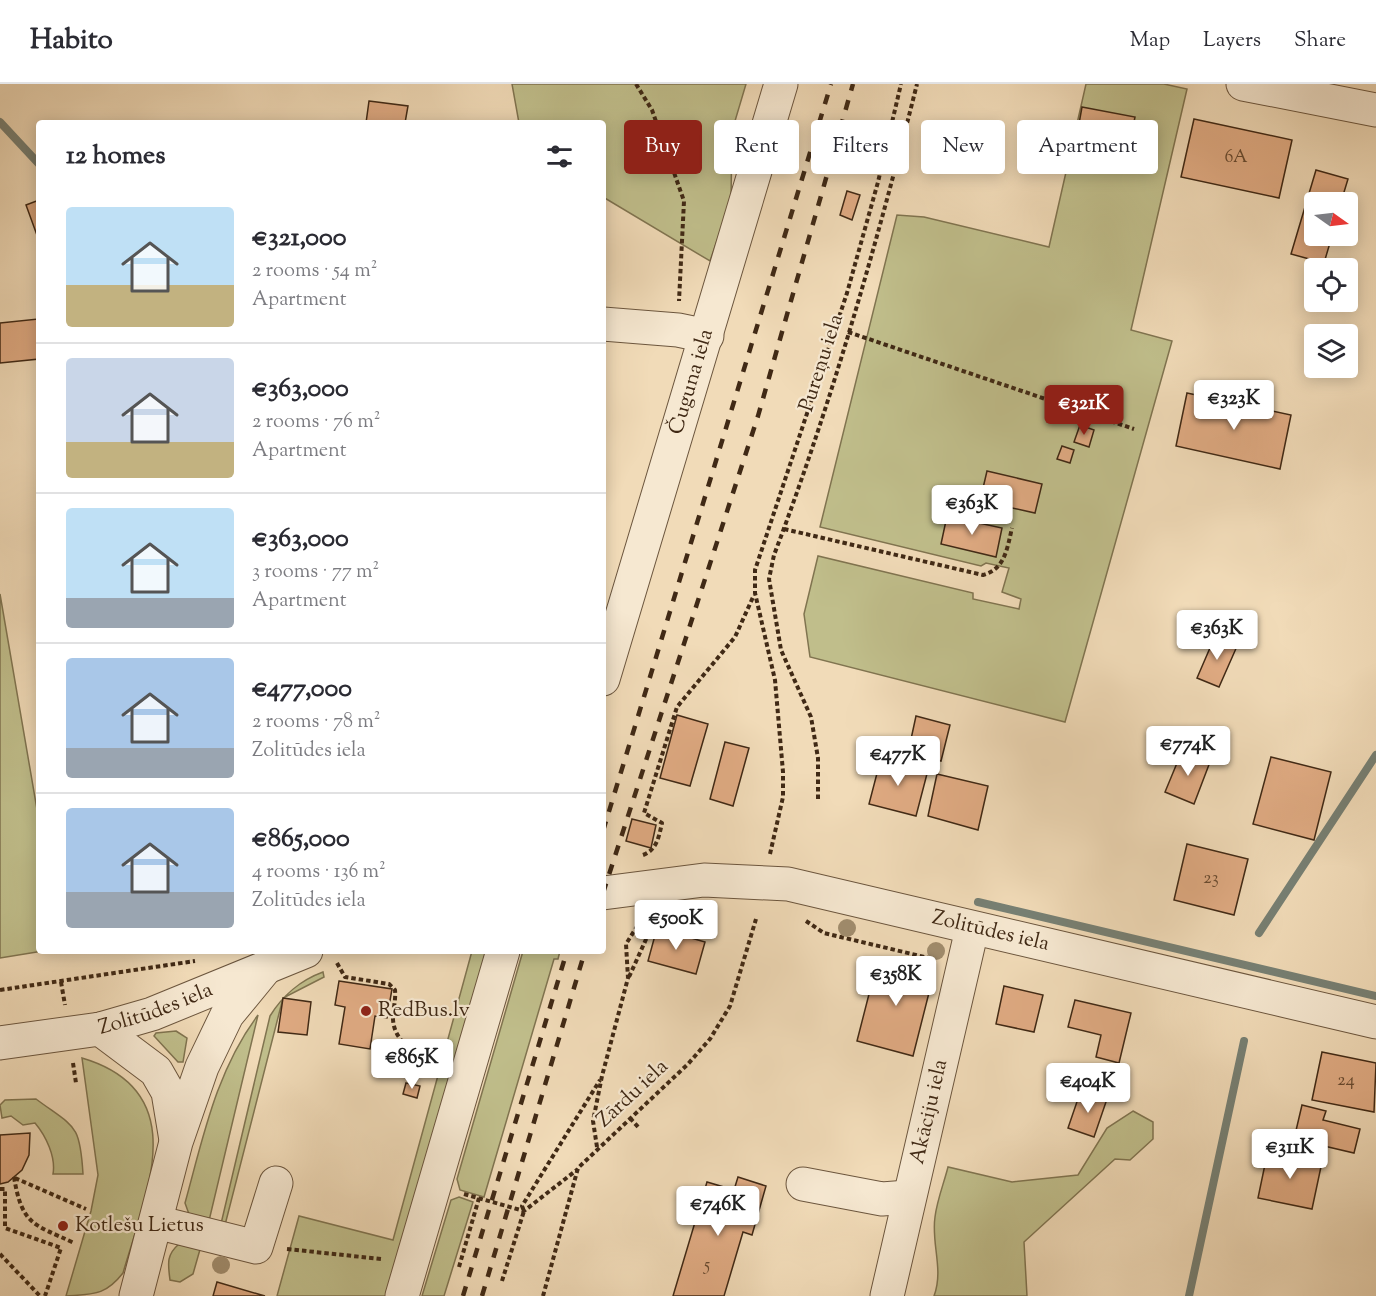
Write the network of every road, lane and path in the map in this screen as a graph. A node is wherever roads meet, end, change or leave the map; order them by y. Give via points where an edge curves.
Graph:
1 (636, 84) edge
2 (781, 84) edge
3 (901, 84) edge
4 (917, 84) edge
5 (1243, 84) edge
6 (1376, 110) edge
7 (606, 324) edge
8 (848, 332) junction
9 (693, 333) junction
10 (1134, 429) dead end
11 (1012, 528) dead end
12 (784, 529) junction
13 (755, 593) junction
14 (606, 667) edge
15 (818, 799) dead end
16 (770, 855) dead end
17 (609, 892) edge
18 (670, 913) dead end
19 (643, 917) dead end
20 (756, 919) dead end
21 (972, 929) junction
22 (299, 954) edge
23 (502, 954) edge
24 (196, 961) dead end
25 (337, 963) dead end
26 (264, 970) junction
27 (628, 978) junction
28 (61, 982) junction
29 (0, 990) edge
30 (66, 1011) dead end
31 (1376, 1022) edge
32 (100, 1029) junction
33 (0, 1043) edge
34 (73, 1062) dead end
35 (468, 1071) junction
36 (602, 1076) junction
37 (76, 1083) dead end
38 (630, 1118) junction
39 (639, 1128) dead end
40 (176, 1142) junction
41 (597, 1148) junction
42 (578, 1168) junction
43 (276, 1183) dead end
44 (803, 1184) dead end
45 (434, 1186) junction
46 (0, 1189) edge
47 (908, 1197) junction
48 (478, 1198) junction
49 (86, 1209) dead end
50 (524, 1211) junction
51 (156, 1222) junction
52 (74, 1243) dead end
53 (256, 1248) junction
54 (0, 1254) edge
55 (412, 1259) junction
56 (459, 1268) dead end
57 (502, 1281) dead end
58 (40, 1296) edge
59 (45, 1296) edge
60 (136, 1296) edge
61 (402, 1296) edge
62 (543, 1296) edge
63 (887, 1296) edge

1 - 9 path via 652,110 684,201
2 - 9 street, Čuguna iela
3 - 13 path via 847,293 755,570
4 - 8 path, Pureņu iela
5 - 6 street
7 - 9 street
8 - 10 path
8 - 12 path, Pureņu iela
9 - 14 street, Čuguna iela
11 - 12 path via 1001,564 983,575
12 - 15 path, Pureņu iela via 769,579 781,650 811,717 818,758
13 - 16 path via 775,680 783,772 783,797
13 - 17 path via 735,637 677,707 644,813 662,823 658,840 649,853 626,862
17 - 21 street, Zolitūdes iela via 704,880 788,884
18 - 27 path via 652,926
19 - 27 path via 626,944
20 - 38 path, Zārdu iela via 730,1006 710,1039
21 - 31 street, Zolitūdes iela
21 - 47 street, Akāciju iela
22 - 26 street, Zolitūdes iela
23 - 35 street
24 - 28 path
25 - 35 path via 345,976 389,984 395,990 395,1028 406,1045 426,1058
26 - 32 street, Zolitūdes iela via 152,1014
26 - 40 street via 226,1015
27 - 36 path
28 - 29 path
28 - 30 path
32 - 33 street, Zolitūdes iela
32 - 40 street via 156,1071 168,1092
34 - 37 path
35 - 45 street
36 - 41 path via 593,1121
36 - 50 path via 522,1206
38 - 39 path
38 - 41 path, Zārdu iela
40 - 51 street
41 - 42 path, Zārdu iela
42 - 50 path
42 - 62 path, Zārdu iela
43 - 53 street
44 - 47 street via 882,1199
45 - 48 path
45 - 55 street
46 - 59 path via 5,1189 5,1228 61,1248
47 - 63 street, Akāciju iela
48 - 50 path
48 - 56 path
49 - 52 path via 14,1177 17,1196 28,1218 44,1232
50 - 57 path
51 - 53 street
51 - 60 street
53 - 55 path via 400,1263
54 - 58 path
55 - 61 street

